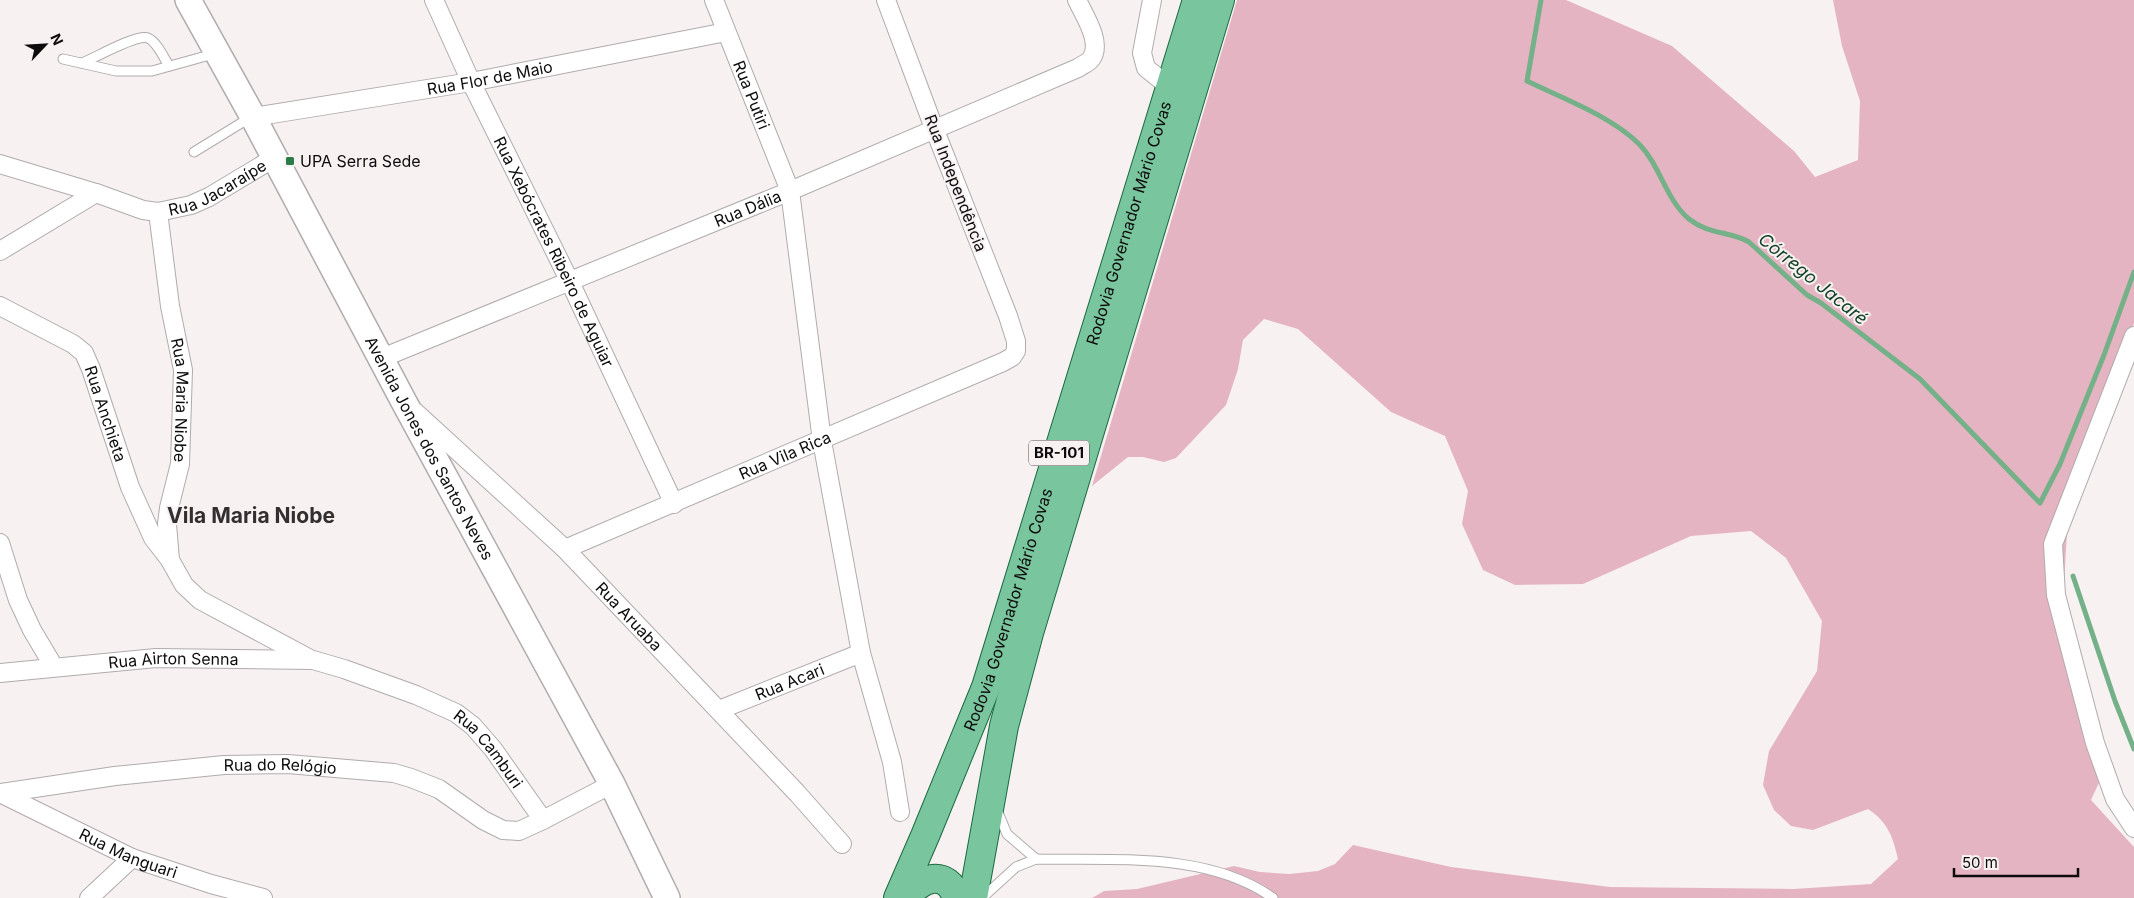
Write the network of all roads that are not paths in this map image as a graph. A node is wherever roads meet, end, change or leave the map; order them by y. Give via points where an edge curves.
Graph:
1 (188, 0) edge
2 (434, 0) edge
3 (714, 0) edge
4 (886, 0) edge
5 (1077, 0) edge
6 (1152, 0) edge
7 (1197, 0) edge
8 (1220, 0) edge
9 (726, 32) junction
10 (217, 52) junction
11 (63, 59) dead end
12 (82, 64) junction
13 (169, 66) junction
14 (472, 82) junction
15 (1171, 88) junction
16 (253, 117) junction
17 (934, 128) junction
18 (194, 152) dead end
19 (274, 158) junction
20 (0, 164) edge
21 (790, 191) junction
22 (96, 193) junction
23 (158, 212) junction
24 (0, 251) edge
25 (570, 282) junction
26 (0, 306) edge
27 (2134, 336) edge
28 (382, 358) junction
29 (1003, 362) joint
30 (404, 402) junction
31 (822, 441) junction
32 (674, 504) junction
33 (0, 543) edge
34 (565, 549) junction
35 (170, 560) junction
36 (861, 652) junction
37 (313, 660) junction
38 (54, 667) junction
39 (344, 669) joint
40 (0, 673) edge
41 (719, 710) junction
42 (612, 784) junction
43 (991, 789) junction
44 (1, 793) edge
45 (900, 812) dead end
46 (543, 820) junction
47 (2134, 828) edge
48 (842, 844) dead end
49 (132, 858) junction
50 (1036, 859) junction
51 (89, 898) edge
52 (263, 898) edge
53 (666, 898) edge
54 (898, 898) edge
55 (906, 898) edge
56 (957, 898) edge
57 (973, 898) edge
58 (982, 898) edge
59 (1273, 898) edge

1 - 10 street, Avenida Jones dos Santos Neves
2 - 14 street, Rua Xebócrates Ribeiro de Aguiar
3 - 9 street, Rua Putiri
4 - 17 street, Rua Independência
5 - 17 street, Rua Dália via 1095,40 1090,60 1078,68
6 - 15 street via 1142,54 1146,68
7 - 15 main road, Rodovia Governador Mário Covas / BR-101
8 - 43 main road, Rodovia Governador Mário Covas / BR-101 via 1029,634
9 - 14 street, Rua Flor de Maio
9 - 21 street, Rua Putiri
10 - 13 lane
10 - 16 street, Avenida Jones dos Santos Neves
11 - 12 lane
12 - 13 lane via 116,71 152,71
12 - 13 lane via 138,38 148,38
14 - 16 street, Rua Flor de Maio
14 - 25 street, Rua Xebócrates Ribeiro de Aguiar
15 - 54 main road, Rodovia Governador Mário Covas / BR-101 via 986,687
16 - 18 lane
16 - 19 street, Avenida Jones dos Santos Neves
17 - 21 street, Rua Dália
17 - 29 street, Rua Independência via 1016,341 1016,351
19 - 23 street, Rua Jacaraípe via 209,197 191,205
19 - 28 street, Avenida Jones dos Santos Neves
20 - 22 street
21 - 25 street, Rua Dália
21 - 31 street, Rua Putiri
22 - 23 street
22 - 24 street
23 - 35 street, Rua Maria Niobe via 170,306 183,370 180,464 167,524
25 - 28 street, Rua Dália
25 - 32 street, Rua Xebócrates Ribeiro de Aguiar
26 - 35 street, Rua Anchieta via 74,344 84,354 130,487 153,538
27 - 47 street via 2053,544 2056,595 2095,743 2115,799
28 - 30 street, Avenida Jones dos Santos Neves
29 - 31 street, Rua Vila Rica
30 - 34 street, Rua Aruaba
30 - 42 street, Avenida Jones dos Santos Neves
31 - 32 street, Rua Vila Rica
31 - 36 street, Rua Putiri
32 - 34 street, Rua Vila Rica
33 - 38 street via 18,600
34 - 41 street, Rua Aruaba
35 - 37 street, Rua Maria Niobe via 184,584 200,600
36 - 41 street, Rua Acari
36 - 45 street, Rua Putiri via 892,762
37 - 38 street, Rua Airton Senna via 156,658
37 - 39 street, Rua Airton Senna
38 - 40 street, Rua Airton Senna
39 - 46 street, Rua Camburi via 456,713 473,726 493,749
41 - 48 street, Rua Aruaba
42 - 46 street
42 - 53 street, Avenida Jones dos Santos Neves
43 - 50 lane via 1007,834
43 - 57 main road, Rodovia Governador Mário Covas / BR-101
44 - 46 street, Rua do Relógio via 115,776 224,765 288,764 394,773 412,778 439,789 503,830 518,831
44 - 49 street, Rua Manguari
49 - 51 street
49 - 52 street, Rua Manguari
50 - 58 lane via 1016,868
50 - 59 lane via 1178,862 1226,873
55 - 56 main road via 924,880 937,879 949,883

